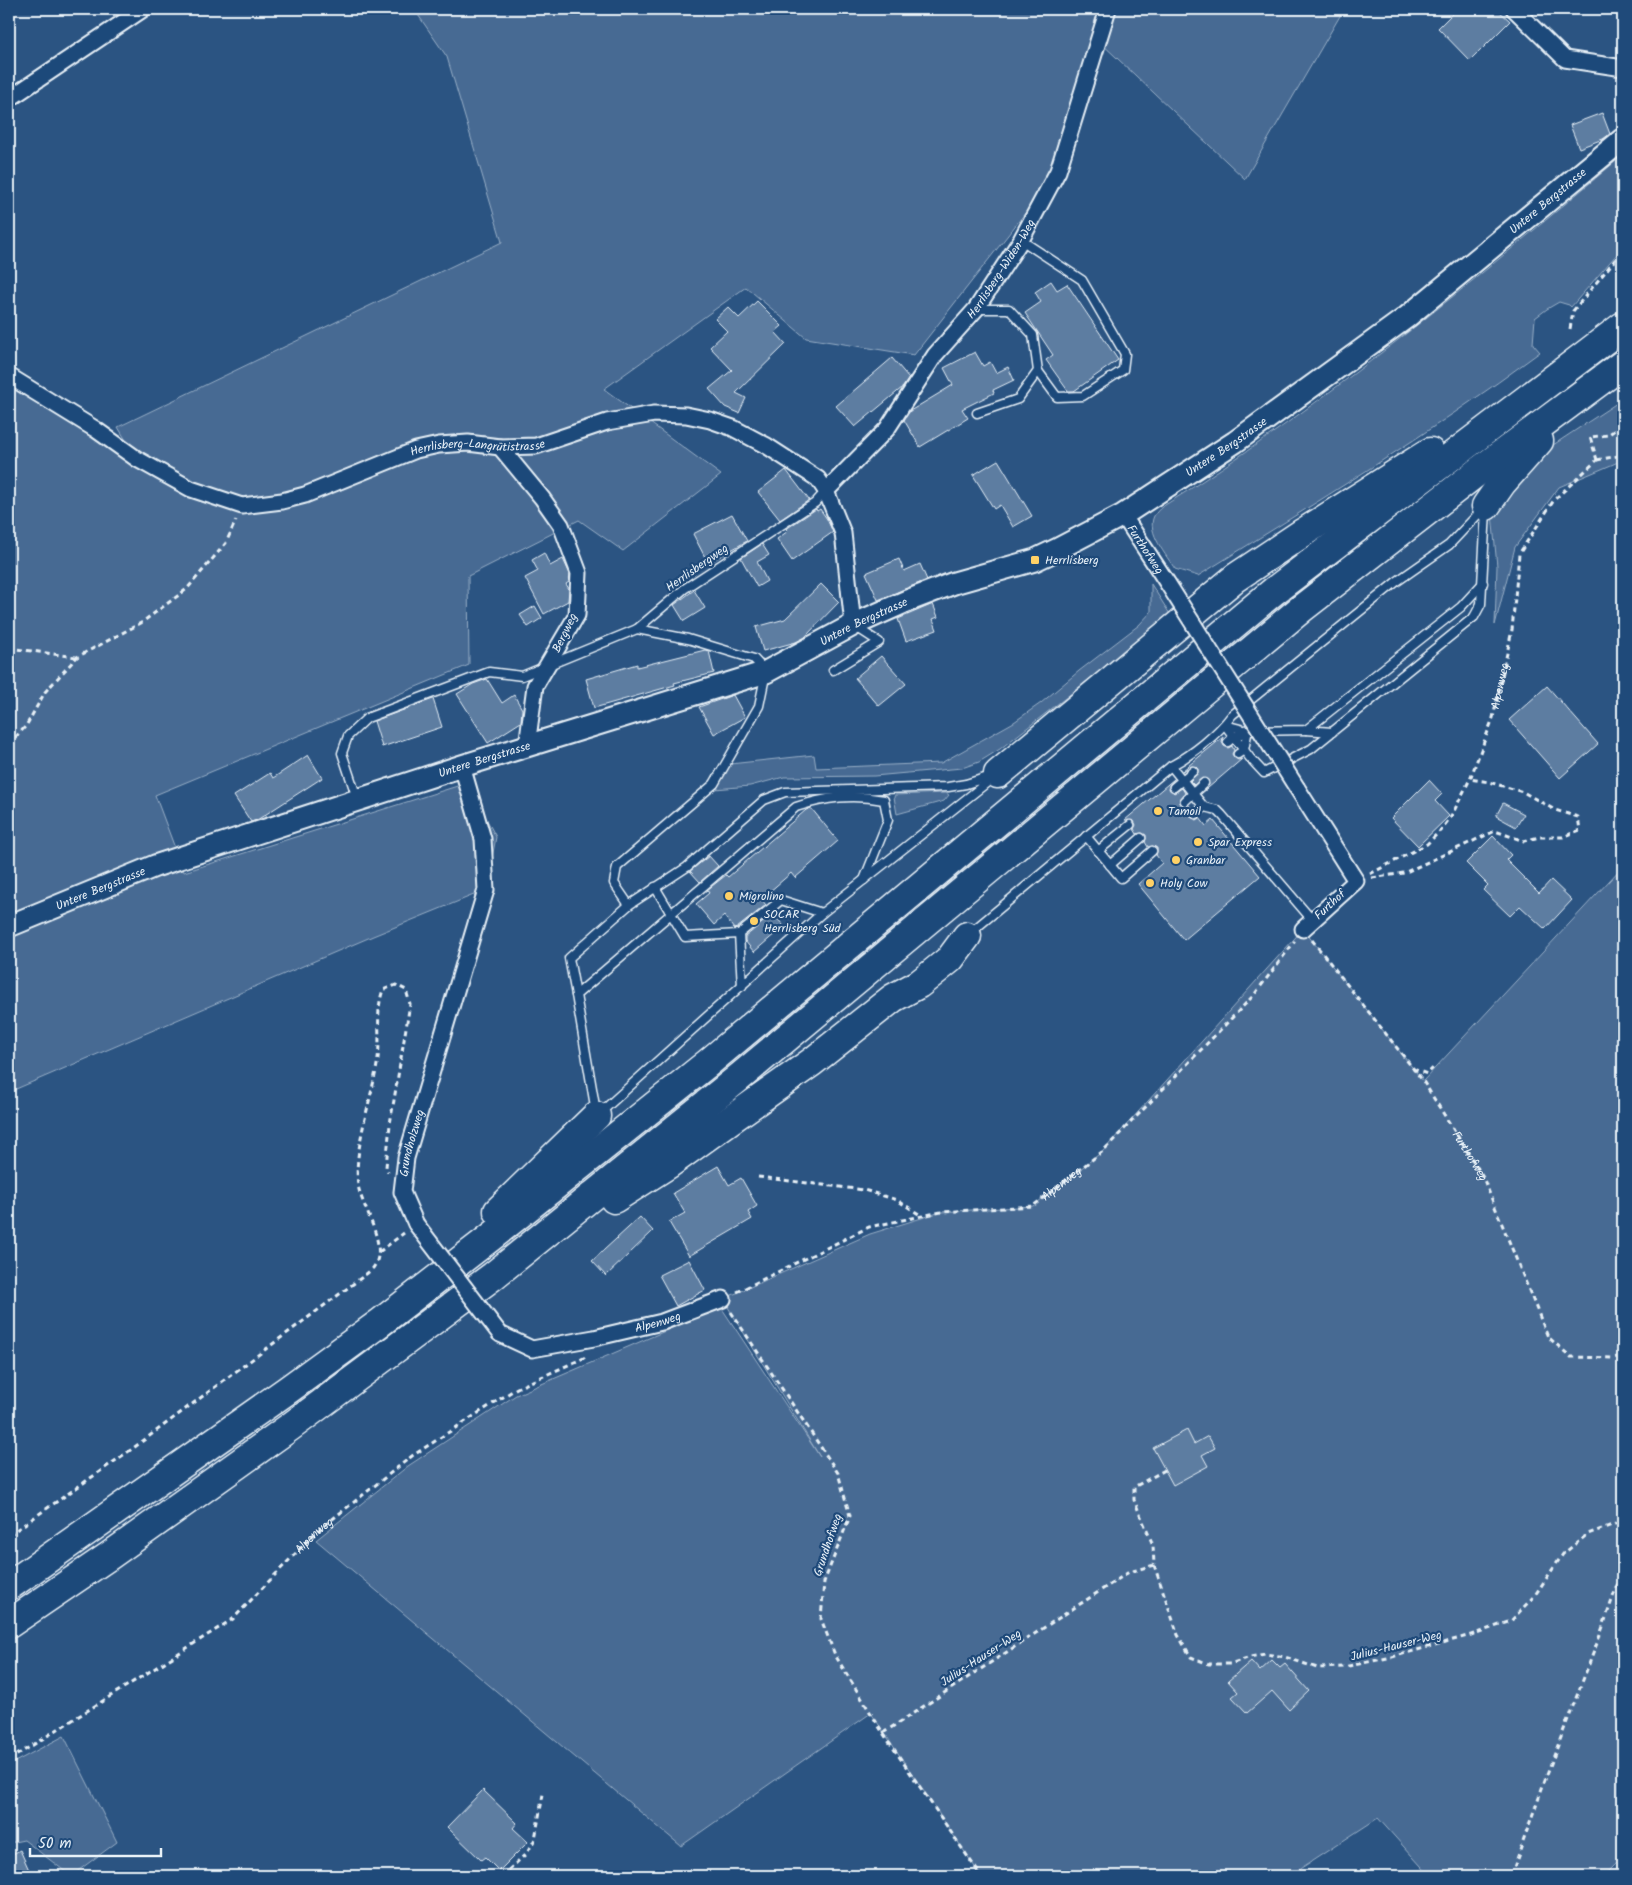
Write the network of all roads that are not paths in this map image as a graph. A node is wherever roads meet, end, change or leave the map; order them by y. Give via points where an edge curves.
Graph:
1 (143, 9) edge
2 (1108, 9) edge
3 (1514, 9) edge
4 (1623, 68) edge
5 (9, 99) edge
6 (1623, 139) edge
7 (1021, 240) junction
8 (976, 309) junction
9 (1623, 326) edge
10 (1590, 350) junction
11 (1623, 364) edge
12 (1038, 371) junction
13 (9, 376) edge
14 (1578, 398) junction
15 (977, 413) dead end
16 (500, 447) junction
17 (826, 491) junction
18 (1486, 506) junction
19 (1123, 515) junction
20 (1483, 583) junction
21 (853, 625) junction
22 (638, 629) junction
23 (548, 666) junction
24 (832, 670) dead end
25 (766, 672) junction
26 (1251, 700) junction
27 (1225, 725) junction
28 (1306, 730) junction
29 (1248, 731) junction
30 (1332, 732) junction
31 (1231, 739) junction
32 (527, 746) junction
33 (1241, 752) junction
34 (462, 766) junction
35 (1171, 766) junction
36 (1193, 771) dead end
37 (998, 774) junction
38 (1182, 780) junction
39 (1204, 783) dead end
40 (1174, 788) dead end
41 (1193, 793) junction
42 (358, 800) junction
43 (1185, 801) dead end
44 (1204, 807) junction
45 (1196, 814) dead end
46 (1130, 825) dead end
47 (1086, 836) junction
48 (1141, 838) dead end
49 (1098, 851) junction
50 (1152, 851) dead end
51 (1110, 865) junction
52 (864, 880) junction
53 (1356, 881) joint
54 (656, 887) junction
55 (629, 905) junction
56 (672, 913) junction
57 (822, 913) junction
58 (1308, 925) joint
59 (9, 926) edge
60 (739, 934) junction
61 (967, 936) joint
62 (742, 986) junction
63 (576, 995) junction
64 (596, 1116) junction
65 (493, 1276) junction
66 (723, 1299) road end
67 (381, 1322) junction
68 (662, 1322) joint
69 (9, 1586) edge
70 (9, 1624) edge

1 - 5 street
2 - 7 street, Herrlisberg-Widen-Weg via 1058,171
3 - 4 street via 1565,59
6 - 19 main road, Untere Bergstrasse via 1407,316 1235,442
7 - 8 street, Herrlisberg-Widen-Weg
7 - 12 lane via 1082,280 1125,354 1123,370 1083,396 1057,397
8 - 12 lane via 1009,309 1033,335
8 - 17 street, Herrlisberg-Widen-Weg via 935,355 887,429
9 - 10 highway
10 - 37 highway via 1235,578
10 - 67 highway via 1274,591 708,1063
11 - 14 highway
12 - 15 lane via 1018,399
13 - 16 street, Herrlisberg-Langrütistrasse via 137,459 191,489 242,506 282,501 305,494 416,450 468,443
14 - 18 highway via 1507,477
14 - 65 highway via 1301,609 751,1068
16 - 17 street, Herrlisberg-Langrütistrasse via 536,446 607,422 654,414 686,415 733,428 768,446 818,479
16 - 23 street, Bergweg via 561,525 579,573 577,615
17 - 21 street, Herrlisberg-Langrütistrasse via 843,534
17 - 22 lane, Herrlisbergweg via 815,503 684,589
18 - 20 lane
18 - 26 lane via 1449,545 1396,582
19 - 21 main road, Untere Bergstrasse via 1034,560 954,583
19 - 53 street, Furthofweg, bridge
20 - 28 lane via 1461,607
20 - 30 lane via 1481,604 1474,617
21 - 24 lane via 878,642
21 - 25 main road, Untere Bergstrasse
22 - 23 lane, Herrlisbergweg
22 - 25 lane via 688,639 754,659
23 - 32 street, Bergweg via 535,686
23 - 42 lane, Herrlisbergweg via 522,676 488,672 367,718 348,736 342,753
25 - 32 main road, Untere Bergstrasse
25 - 55 lane via 759,706 714,784 617,866 614,883
26 - 27 lane
26 - 29 lane
27 - 29 lane
27 - 31 lane
27 - 35 lane
28 - 29 lane
28 - 30 lane
29 - 31 lane
29 - 33 lane
30 - 33 lane via 1311,749 1264,773
31 - 33 lane
32 - 34 main road, Untere Bergstrasse
34 - 42 main road, Untere Bergstrasse
34 - 68 street, Grundholzweg, bridge via 483,839 486,890 406,1158 402,1192 416,1224 500,1334 532,1349
35 - 38 lane
35 - 47 lane
36 - 38 lane
37 - 52 lane
37 - 54 lane via 948,787 785,792 764,800 686,867
38 - 40 lane
38 - 41 lane
39 - 41 lane
41 - 43 lane
41 - 44 lane
42 - 59 main road, Untere Bergstrasse via 155,866
44 - 45 lane
44 - 58 lane via 1217,810 1222,815
46 - 49 lane
47 - 49 lane
47 - 61 lane
48 - 51 lane
49 - 51 lane
50 - 51 lane via 1121,878
52 - 56 lane via 888,820 884,800 864,796 822,798 796,807
52 - 57 lane
53 - 58 street, Furthof
54 - 55 lane
54 - 56 lane
55 - 63 lane via 569,958
56 - 60 lane via 685,937
56 - 63 lane
57 - 60 lane via 782,900
57 - 62 lane
60 - 62 lane
61 - 65 highway via 950,959 919,984 893,998 812,1062 669,1164
62 - 64 lane
63 - 64 lane
64 - 67 highway
65 - 70 highway via 290,1427
66 - 68 street, Alpenweg
67 - 69 highway

